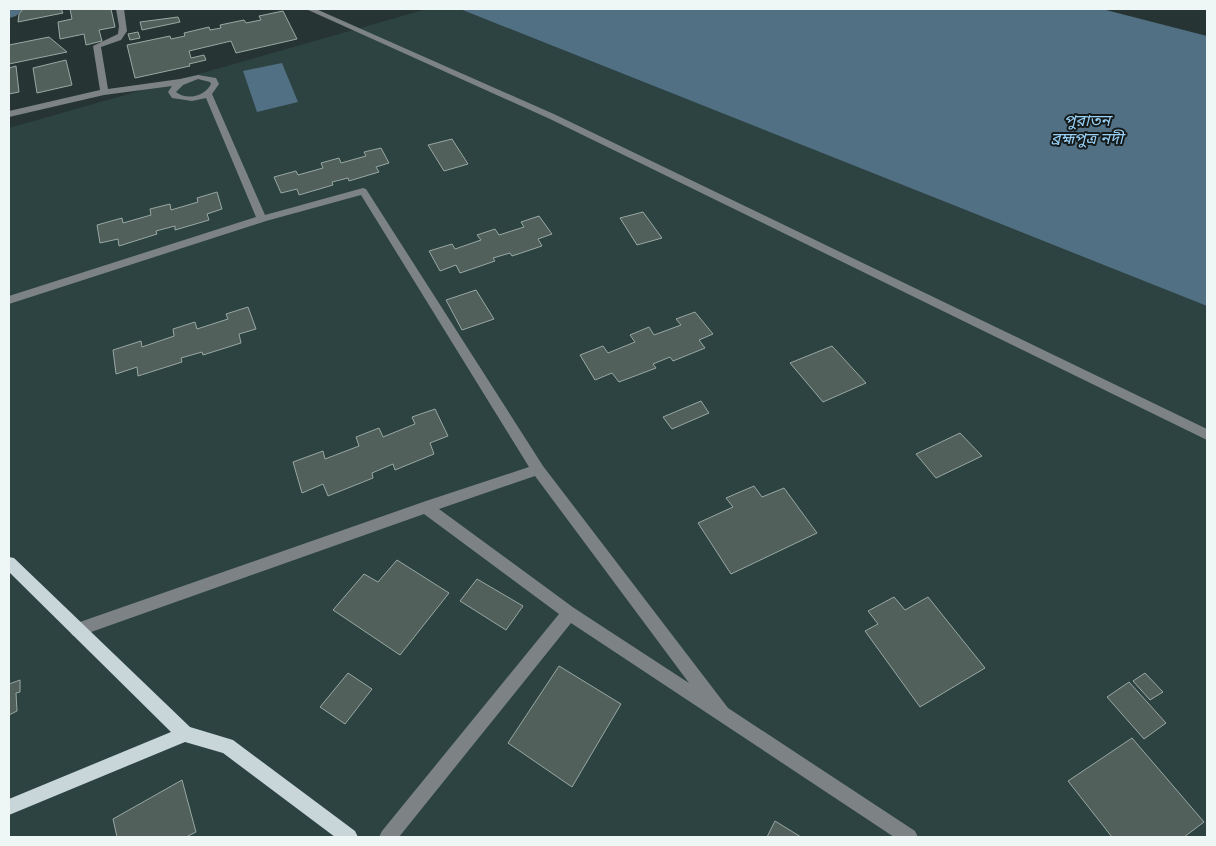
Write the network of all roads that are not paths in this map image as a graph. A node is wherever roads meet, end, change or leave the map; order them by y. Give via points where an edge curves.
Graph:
1 (120, 9) edge
2 (310, 9) edge
3 (180, 82) junction
4 (104, 92) junction
5 (208, 94) junction
6 (9, 114) edge
7 (262, 219) junction
8 (9, 300) edge
9 (1207, 436) edge
10 (538, 470) junction
11 (426, 507) junction
12 (9, 564) edge
13 (569, 613) junction
14 (77, 630) junction
15 (722, 714) junction
16 (185, 734) junction
17 (9, 807) edge
18 (349, 837) edge
19 (388, 837) edge
20 (909, 837) edge

1 - 4 street via 125,28 122,35 97,46
2 - 9 street via 553,117
3 - 4 street
3 - 5 street via 198,77 213,80 215,84
3 - 5 street via 172,92 181,99
4 - 6 street
5 - 7 street
7 - 8 street
7 - 10 street via 363,191
10 - 11 street
10 - 15 street
11 - 13 street
11 - 14 street
12 - 14 main road
13 - 15 street
13 - 19 street
14 - 16 main road
15 - 20 street
16 - 17 main road
16 - 18 main road via 227,746

